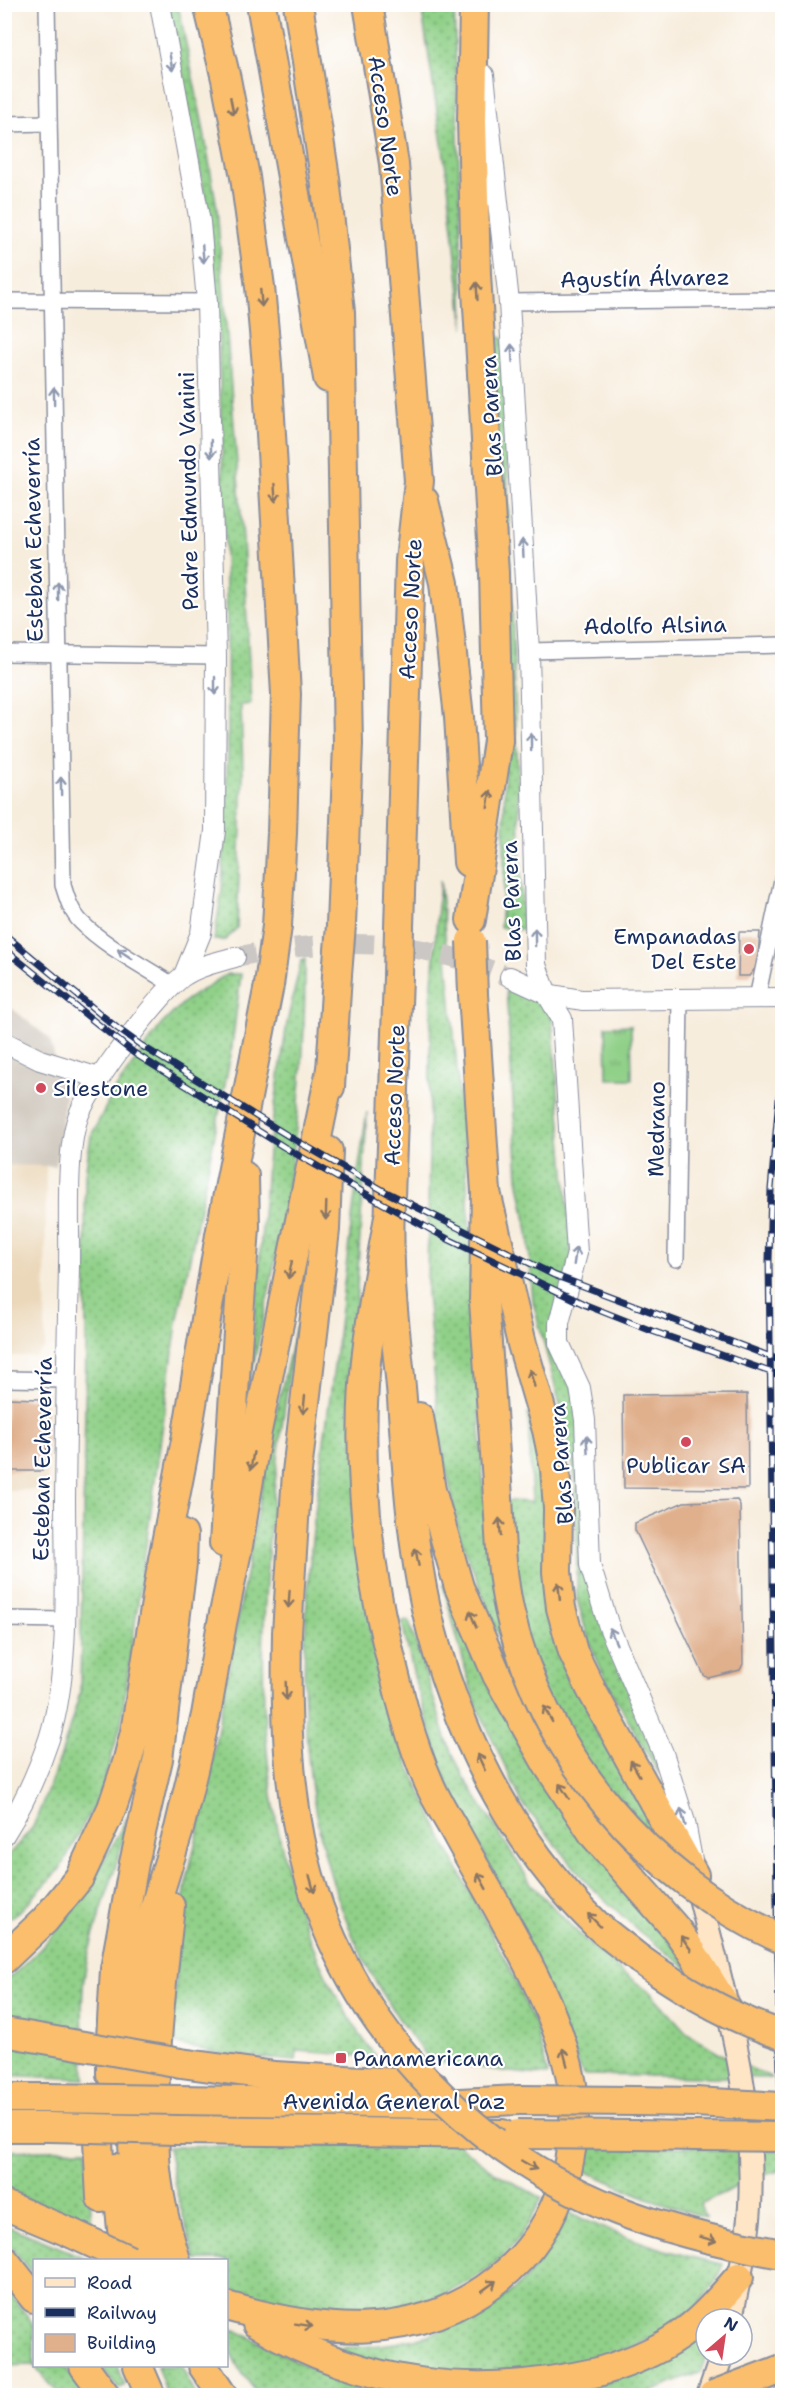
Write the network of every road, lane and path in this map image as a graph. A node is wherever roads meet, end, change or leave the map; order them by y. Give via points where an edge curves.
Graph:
1 (47, 4) edge
2 (160, 4) edge
3 (261, 4) edge
4 (298, 4) edge
5 (368, 4) edge
6 (475, 4) edge
7 (208, 6) edge
8 (49, 123) junction
9 (4, 124) edge
10 (783, 299) edge
11 (4, 301) edge
12 (52, 301) junction
13 (207, 302) junction
14 (509, 302) junction
15 (342, 460) junction
16 (419, 481) junction
17 (783, 645) edge
18 (529, 651) junction
19 (4, 653) edge
20 (59, 653) junction
21 (216, 656) junction
22 (783, 880) edge
23 (471, 931) junction
24 (236, 957) tunnel mouth
25 (510, 977) tunnel mouth
26 (179, 980) junction
27 (548, 994) junction
28 (757, 998) junction
29 (783, 998) edge
30 (680, 999) junction
31 (4, 1042) edge
32 (331, 1069) junction
33 (99, 1078) junction
34 (244, 1119) junction
35 (486, 1192) junction
36 (389, 1217) junction
37 (676, 1259) dead end
38 (391, 1283) junction
39 (4, 1379) edge
40 (66, 1380) junction
41 (186, 1440) junction
42 (4, 1619) edge
43 (64, 1620) junction
44 (222, 1623) junction
45 (179, 1829) junction
46 (4, 1835) edge
47 (134, 1863) junction
48 (694, 1875) junction
49 (79, 1878) junction
50 (4, 1932) edge
51 (783, 1939) edge
52 (4, 1959) edge
53 (728, 2010) junction
54 (4, 2032) edge
55 (783, 2035) edge
56 (4, 2097) edge
57 (518, 2100) junction
58 (783, 2107) edge
59 (4, 2127) edge
60 (783, 2137) edge
61 (4, 2205) edge
62 (783, 2254) edge
63 (110, 2259) edge
64 (125, 2259) edge
65 (127, 2259) edge
66 (152, 2259) edge
67 (176, 2259) edge
68 (4, 2260) edge
69 (739, 2277) junction
70 (33, 2297) edge
71 (228, 2307) edge
72 (228, 2307) edge
73 (733, 2307) edge
74 (85, 2367) edge
75 (138, 2367) edge
76 (146, 2367) edge
77 (204, 2367) edge
78 (783, 2369) edge
79 (716, 2387) edge
80 (106, 2396) edge
81 (153, 2396) edge
82 (223, 2396) edge

1 - 8 street, Esteban Echeverría
2 -> 13 street, Padre Edmundo Vanini via 200,222
3 - 15 highway
4 - 15 highway via 325,178 340,312
5 - 16 highway, Acceso Norte via 394,164
6 - 14 street, Blas Parera
23 -> 6 highway via 498,741 494,573 476,274 472,121
7 -> 34 highway, bridge via 245,177 260,287 286,694 277,926
8 - 9 street
8 - 12 street, Esteban Echeverría
10 - 14 street, Agustín Álvarez
11 - 12 street
12 - 13 street
20 -> 12 street, Esteban Echeverría
13 -> 21 street, Padre Edmundo Vanini
18 -> 14 street, Blas Parera
15 - 32 highway, bridge via 348,744
16 - 23 highway via 444,583 459,717
16 - 36 highway, Acceso Norte, bridge via 410,561
17 - 18 street, Adolfo Alsina
27 -> 18 street, Blas Parera via 536,965
19 - 20 street
20 - 21 street
26 -> 20 street, Esteban Echeverría via 100,938 80,921 69,904 62,864
21 -> 26 street, Padre Edmundo Vanini via 215,831 201,933
22 - 28 street
23 - 35 highway, bridge
24 - 26 street via 206,965
25 - 27 street
26 - 33 street, Esteban Echeverría
27 - 30 street via 582,1000
48 -> 27 street, Blas Parera via 686,1822 663,1753 609,1627 590,1565 585,1420 580,1388 559,1343 559,1323 577,1253 562,1019
28 - 29 street
28 - 30 street
30 - 37 street, Medrano
31 - 33 street via 56,1066
32 -> 44 highway
32 -> 62 highway, bridge via 325,1230 297,1472 286,1683 288,1745 297,1816 325,1922 350,1975 381,2025 416,2071 489,2138 560,2183 615,2210 731,2245
33 - 40 street, Esteban Echeverría via 83,1104 75,1130
34 - 41 highway
34 - 44 highway via 245,1227 224,1521
48 -> 35 highway via 573,1652 561,1608 557,1572 555,1469
51 -> 35 highway, bridge via 733,1913 662,1861 614,1813 583,1774 537,1694 519,1648 504,1575 484,1301
36 - 38 highway
71 -> 36 highway via 277,2320 345,2328 385,2326 449,2310 512,2269 535,2242 557,2206 570,2160 574,2101 558,2031 535,1977 430,1785 408,1725 387,1643 366,1520 363,1420 368,1339
53 -> 38 highway via 676,1929 594,1835 547,1764 497,1676 459,1587 431,1490 414,1386
55 -> 38 highway, bridge via 718,2008 659,1973 598,1926 522,1836 493,1787 466,1731 427,1610 414,1541
39 - 40 street
40 - 43 street, Esteban Echeverría
41 - 47 highway via 182,1564 164,1721
41 - 49 highway via 130,1753 112,1808
42 - 43 street
43 - 46 street, Esteban Echeverría via 60,1688 50,1738
44 - 45 highway via 206,1715
45 - 66 highway via 141,1963 129,2086 135,2182
45 - 67 highway via 154,2101 155,2159 166,2227
47 - 63 highway via 103,1967 96,2029 97,2150
47 - 65 highway via 115,1970 111,2038 114,2150
48 - 53 main road
49 - 50 highway
49 - 52 highway via 45,1920
53 - 69 main road via 742,2069 748,2129 750,2207
54 - 57 highway, bridge via 275,2076 438,2085
56 - 57 highway, Avenida General Paz, bridge via 440,2104
57 - 58 highway, Avenida General Paz, bridge
59 - 60 highway, Avenida General Paz, bridge
61 - 64 highway, bridge
68 - 70 highway
69 - 72 highway via 688,2330 657,2349 578,2378 508,2391 442,2389 358,2371 305,2351
69 - 73 main road
74 - 80 highway
75 - 81 highway
76 - 81 highway
77 - 82 highway
78 - 79 highway, bridge

